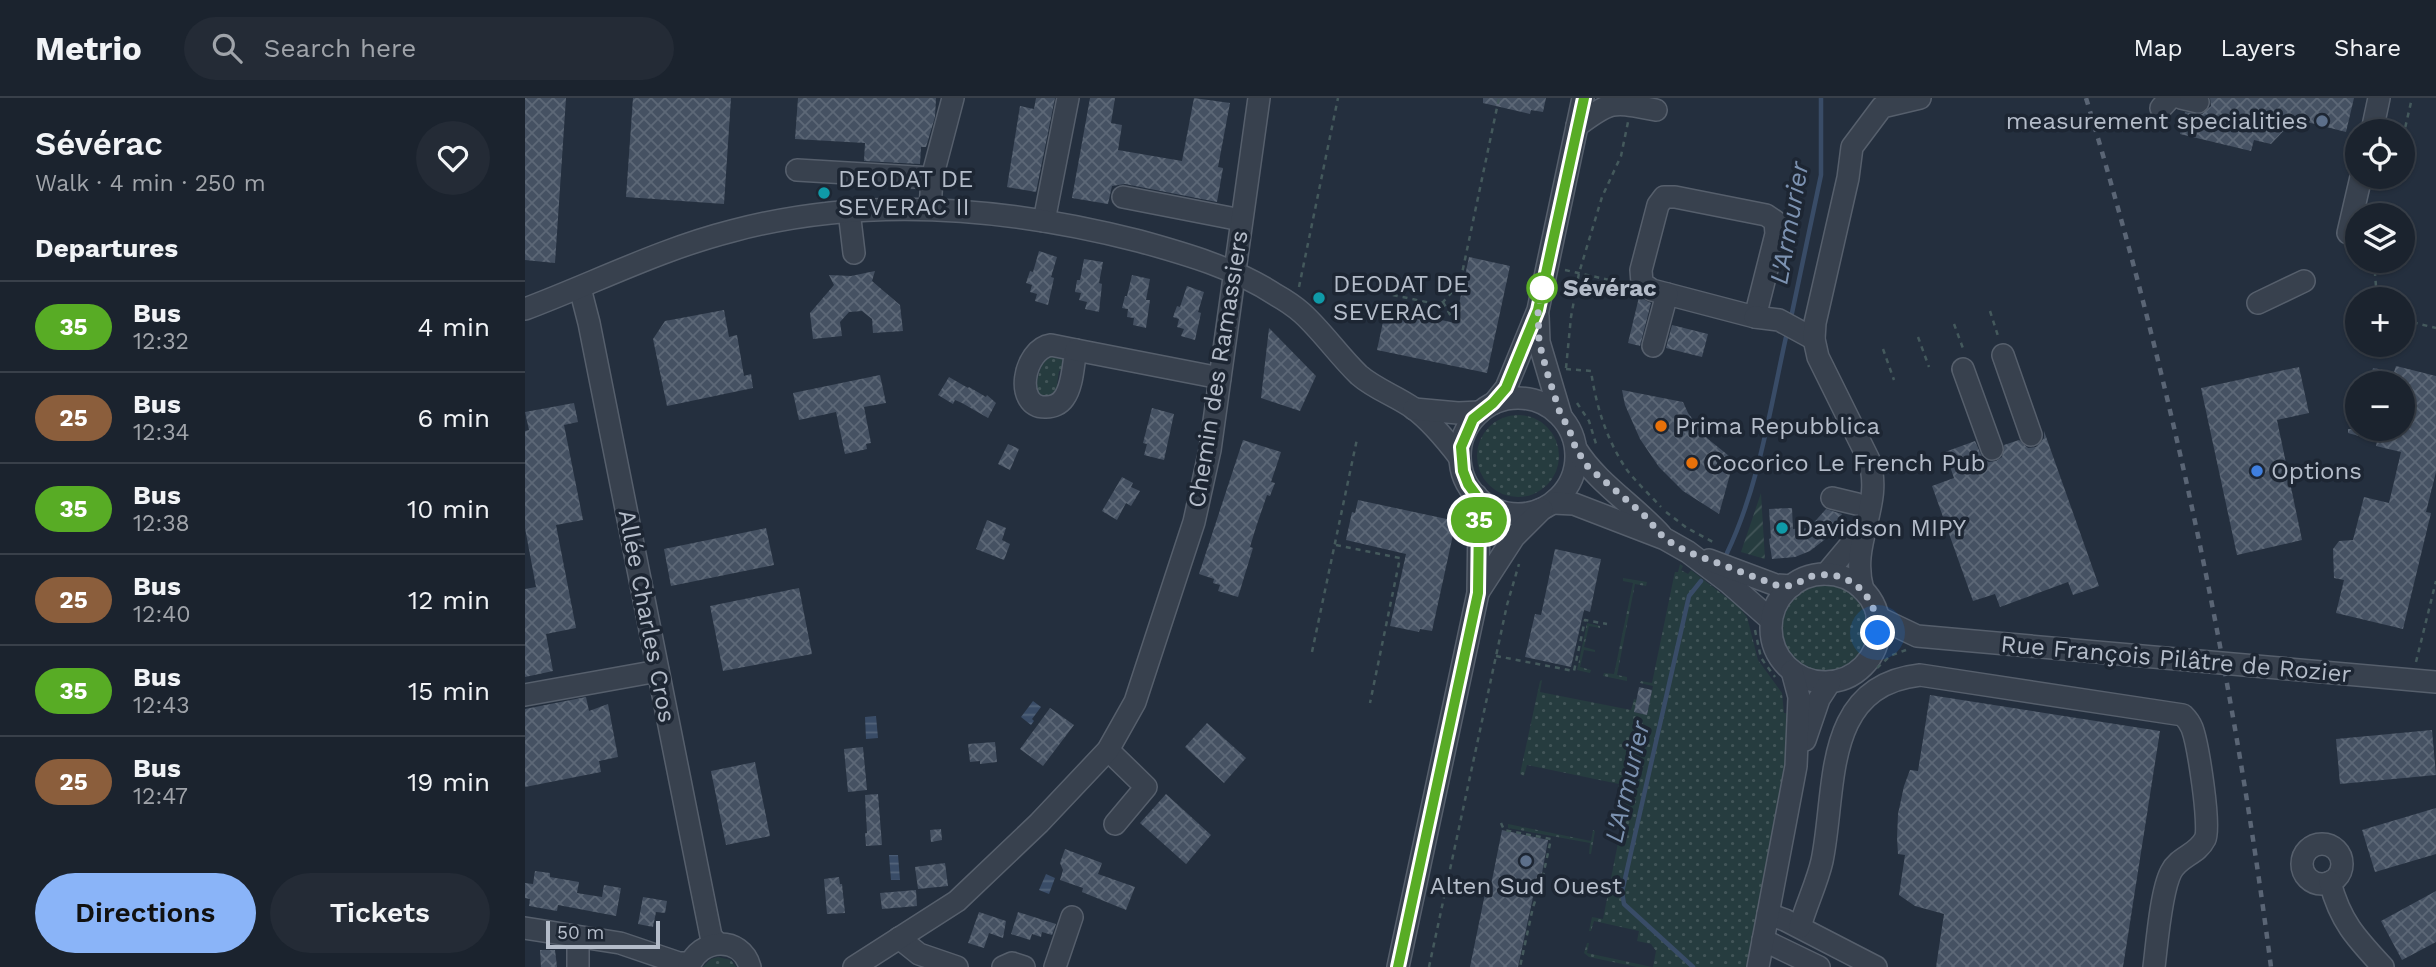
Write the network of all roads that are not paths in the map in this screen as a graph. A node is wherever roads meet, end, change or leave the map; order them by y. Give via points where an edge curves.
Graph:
1 (953, 98) edge
2 (1068, 98) edge
3 (1259, 98) edge
4 (1584, 98) edge
5 (1920, 98) edge
6 (2379, 98) edge
7 (1656, 110) dead end
8 (2375, 119) edge
9 (1577, 126) junction
10 (797, 170) dead end
11 (932, 178) junction
12 (1123, 197) dead end
13 (930, 209) junction
14 (849, 211) junction
15 (1241, 220) junction
16 (1044, 221) junction
17 (854, 253) dead end
18 (1234, 272) junction
19 (2304, 281) dead end
20 (580, 288) junction
21 (1667, 293) junction
22 (2259, 303) dead end
23 (525, 309) edge
24 (1538, 310) junction
25 (1755, 317) junction
26 (1814, 339) junction
27 (1653, 346) dead end
28 (2002, 348) road end
29 (1076, 350) dead end
30 (1964, 362) road end
31 (1220, 378) junction
32 (1487, 407) junction
33 (1567, 408) junction
34 (1414, 409) junction
35 (2031, 435) dead end
36 (1576, 449) junction
37 (1992, 449) dead end
38 (1460, 458) junction
39 (1476, 495) junction
40 (1832, 498) dead end
41 (1857, 504) dead end
42 (1547, 506) junction
43 (1863, 530) junction
44 (1665, 539) junction
45 (1688, 552) junction
46 (1826, 575) junction
47 (1791, 586) junction
48 (1863, 590) junction
49 (1478, 593) junction
50 (1877, 617) junction
51 (1763, 623) junction
52 (1917, 636) junction
53 (1873, 651) junction
54 (658, 671) junction
55 (1786, 677) junction
56 (1830, 682) junction
57 (2436, 682) edge
58 (525, 695) edge
59 (1108, 750) junction
60 (1796, 766) junction
61 (1115, 824) dead end
62 (2330, 882) dead end
63 (1768, 914) junction
64 (1072, 917) dead end
65 (1800, 927) junction
66 (525, 928) edge
67 (578, 937) junction
68 (899, 939) junction
69 (1763, 940) junction
70 (716, 943) junction
71 (689, 965) edge
72 (578, 967) edge
73 (750, 967) edge
74 (854, 967) edge
75 (957, 967) edge
76 (1003, 967) edge
77 (1024, 967) edge
78 (1055, 967) edge
79 (1398, 967) edge
80 (1758, 967) edge
81 (1819, 967) edge
82 (1876, 967) edge
83 (2154, 967) edge
84 (2383, 967) edge

1 - 11 street
2 - 16 street
3 - 15 street, Chemin des Ramassiers
4 - 9 street
5 - 26 street via 1882,107 1852,147
6 - 8 street
7 - 9 street via 1609,104
9 - 24 street
10 - 11 street
11 - 13 street
12 - 15 street
13 - 14 street
13 - 16 street
14 - 17 street
14 - 20 street via 733,230 686,244
15 - 18 street, Chemin des Ramassiers
16 - 18 street via 1150,244
18 - 31 street, Chemin des Ramassiers
18 - 34 street via 1302,313 1363,378
19 - 22 street
20 - 23 street
20 - 54 street, Allée Charles Cros
21 - 25 street
21 - 25 street via 1646,287 1641,277 1658,205 1664,197 1766,215 1776,221 1776,234
21 - 27 street
24 - 32 street via 1506,388
24 - 33 street via 1539,342
25 - 26 street via 1779,320
26 - 43 street via 1818,357 1874,475
28 - 35 street
29 - 31 street
30 - 37 street
31 - 59 street, Chemin des Ramassiers via 1193,522 1135,702
32 - 33 street via 1517,397
32 - 34 street via 1458,413
32 - 38 street via 1473,419
33 - 36 street
34 - 38 street
36 - 42 street via 1570,483
36 - 44 street via 1588,467
38 - 39 street
39 - 42 street via 1507,513
39 - 49 street
40 - 41 street
42 - 44 street via 1574,504
42 - 49 street via 1514,537
43 - 46 street
43 - 48 street via 1858,564
44 - 45 street
45 - 47 street via 1776,585
45 - 51 street via 1729,583
46 - 47 street via 1810,576
46 - 48 street via 1846,579
47 - 51 street
48 - 50 street
49 - 79 street
50 - 52 street, Rue François Pilâtre de Rozier
50 - 53 street
51 - 55 street
52 - 53 street, Rue François Pilâtre de Rozier
52 - 57 street, Rue François Pilâtre de Rozier
53 - 56 street via 1853,674
54 - 58 street
54 - 70 street, Allée Charles Cros
55 - 56 street
55 - 60 street via 1799,697
56 - 60 street via 1819,699
59 - 61 street via 1146,788
59 - 68 street, Chemin des Ramassiers via 957,901
60 - 63 street
62 - 84 street via 2345,924
63 - 65 street
63 - 69 street
64 - 78 street
65 - 82 street
65 - 83 street via 1821,862 1846,724 1867,696 1896,680 1920,675 2183,715 2188,720 2207,819 2206,837 2198,849 2179,859 2170,873
66 - 67 street
67 - 71 street via 620,943
67 - 72 street
68 - 74 street, Chemin des Ramassiers
68 - 75 street via 919,954
69 - 80 street
69 - 81 street
70 - 71 street via 705,946
70 - 73 street via 740,951
76 - 77 street via 1012,963

